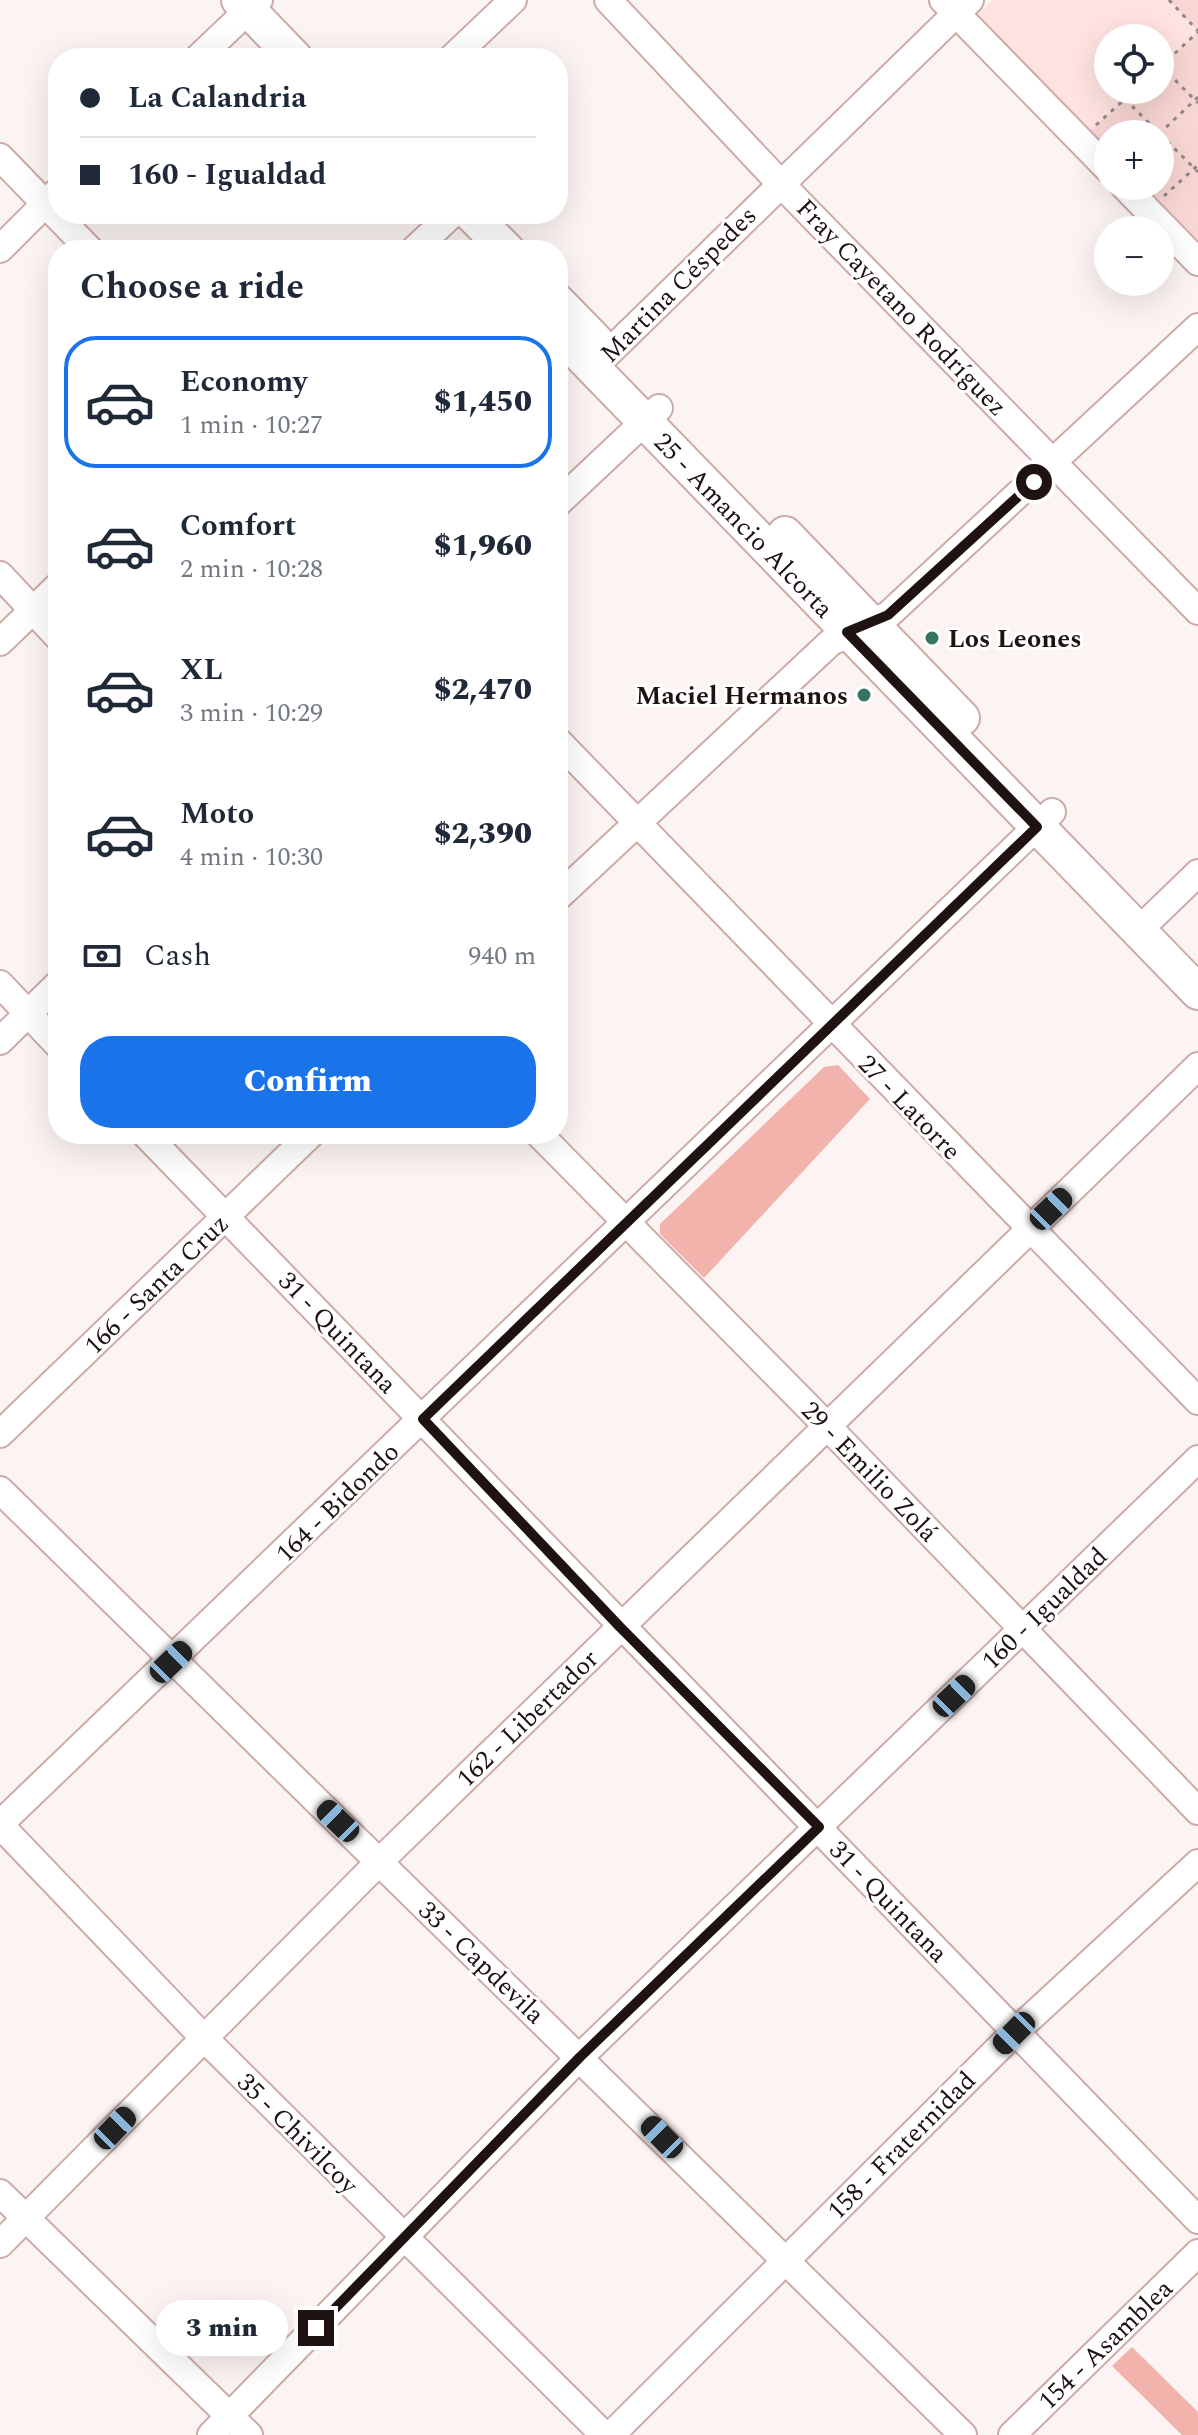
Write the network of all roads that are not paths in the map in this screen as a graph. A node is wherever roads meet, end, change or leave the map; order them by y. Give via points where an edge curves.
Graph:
1 (513, 0) edge
2 (608, 0) edge
3 (253, 3) edge
4 (957, 4) edge
5 (208, 48) edge
6 (287, 48) edge
7 (308, 48) edge
8 (463, 48) edge
9 (1094, 154) edge
10 (0, 157) edge
11 (780, 183) junction
12 (48, 194) edge
13 (1138, 200) edge
14 (48, 201) edge
15 (444, 224) edge
16 (468, 224) edge
17 (426, 240) edge
18 (492, 240) edge
19 (0, 249) edge
20 (1198, 262) edge
21 (568, 316) edge
22 (1198, 327) edge
23 (568, 339) edge
24 (600, 360) junction
25 (652, 415) junction
26 (1055, 463) junction
27 (568, 494) edge
28 (0, 575) edge
29 (48, 595) edge
30 (32, 610) junction
31 (1198, 611) edge
32 (48, 627) edge
33 (859, 627) junction
34 (0, 642) edge
35 (568, 752) edge
36 (1045, 820) junction
37 (636, 824) junction
38 (1198, 873) edge
39 (568, 888) edge
40 (1146, 924) junction
41 (1198, 962) edge
42 (0, 984) edge
43 (1198, 992) edge
44 (48, 994) edge
45 (27, 1014) junction
46 (832, 1027) junction
47 (48, 1035) edge
48 (0, 1041) edge
49 (1198, 1066) edge
50 (155, 1144) edge
51 (301, 1144) edge
52 (549, 1144) edge
53 (226, 1217) junction
54 (624, 1222) junction
55 (1030, 1230) junction
56 (1198, 1401) edge
57 (423, 1419) junction
58 (828, 1427) junction
59 (0, 1434) edge
60 (1198, 1459) edge
61 (0, 1490) edge
62 (620, 1627) junction
63 (1021, 1631) junction
64 (171, 1662) junction
65 (1198, 1811) edge
66 (0, 1824) edge
67 (819, 1827) junction
68 (380, 1861) junction
69 (1198, 1863) edge
70 (1014, 2033) junction
71 (203, 2037) junction
72 (580, 2057) junction
73 (0, 2193) edge
74 (26, 2219) junction
75 (1198, 2220) edge
76 (403, 2239) junction
77 (0, 2244) edge
78 (1198, 2253) edge
79 (785, 2259) junction
80 (220, 2426) edge
81 (249, 2435) edge
82 (604, 2435) edge
83 (611, 2435) edge
84 (963, 2435) edge
85 (1012, 2435) edge

1 - 8 street
2 - 11 street, Fray Cayetano Rodríguez
3 - 5 street
3 - 6 main road
3 - 7 main road
4 - 9 street
4 - 11 street, Martina Céspedes
10 - 12 street
11 - 24 street, Martina Céspedes
11 - 26 street, Fray Cayetano Rodríguez
13 - 20 street
14 - 19 street
15 - 17 street
16 - 18 main road
21 - 24 main road
22 - 26 street
23 - 24 main road, 25 - Amancio Alcorta
24 - 25 main road, 25 - Amancio Alcorta
25 - 27 street
25 - 33 main road, 25 - Amancio Alcorta
26 - 31 street, Fray Cayetano Rodríguez
26 - 33 street via 888,615
28 - 30 street
29 - 30 street
30 - 32 street
30 - 34 street
33 - 36 main road, 25 - Amancio Alcorta
33 - 37 street via 831,642
35 - 37 street, 27 - Latorre
36 - 40 main road, 25 - Amancio Alcorta
36 - 46 street, 164 - Bidondo
37 - 39 street
37 - 46 street, 27 - Latorre
38 - 40 street
40 - 41 main road
40 - 43 main road, 25 - Amancio Alcorta
42 - 45 street
44 - 45 street
45 - 47 street
45 - 48 street
46 - 54 street, 164 - Bidondo
46 - 55 street, 27 - Latorre
49 - 55 street, 162 - Libertador
50 - 53 street, 31 - Quintana
51 - 53 street, 166 - Santa Cruz
52 - 54 street, 29 - Emilio Zolá
53 - 57 street, 31 - Quintana
53 - 59 street, 166 - Santa Cruz
54 - 57 street, 164 - Bidondo
54 - 58 street, 29 - Emilio Zolá
55 - 56 street, 27 - Latorre
55 - 58 street, 162 - Libertador
57 - 62 street, 31 - Quintana
57 - 64 street, 164 - Bidondo
58 - 62 street, 162 - Libertador
58 - 63 street, 29 - Emilio Zolá
60 - 63 street, 160 - Igualdad
61 - 64 street, 33 - Capdevila
62 - 67 street, 31 - Quintana
62 - 68 street, 162 - Libertador
63 - 65 street, 29 - Emilio Zolá
63 - 67 street, 160 - Igualdad
64 - 66 street, 164 - Bidondo
64 - 68 street, 33 - Capdevila
66 - 71 street, 35 - Chivilcoy
67 - 70 street, 31 - Quintana
67 - 72 street, 160 - Igualdad
68 - 71 street, 162 - Libertador
68 - 72 street, 33 - Capdevila
69 - 70 street, 158 - Fraternidad
70 - 75 street, 31 - Quintana
70 - 79 street, 158 - Fraternidad
71 - 74 street, 162 - Libertador
71 - 76 street, 35 - Chivilcoy
72 - 76 street, 160 - Igualdad
72 - 79 street, 33 - Capdevila
73 - 74 street
74 - 77 street, 162 - Libertador
74 - 80 street
76 - 80 street, 160 - Igualdad
76 - 82 street, 35 - Chivilcoy
78 - 85 street, 154 - Asamblea
79 - 83 street, 158 - Fraternidad
79 - 84 street, 33 - Capdevila
80 - 81 street

